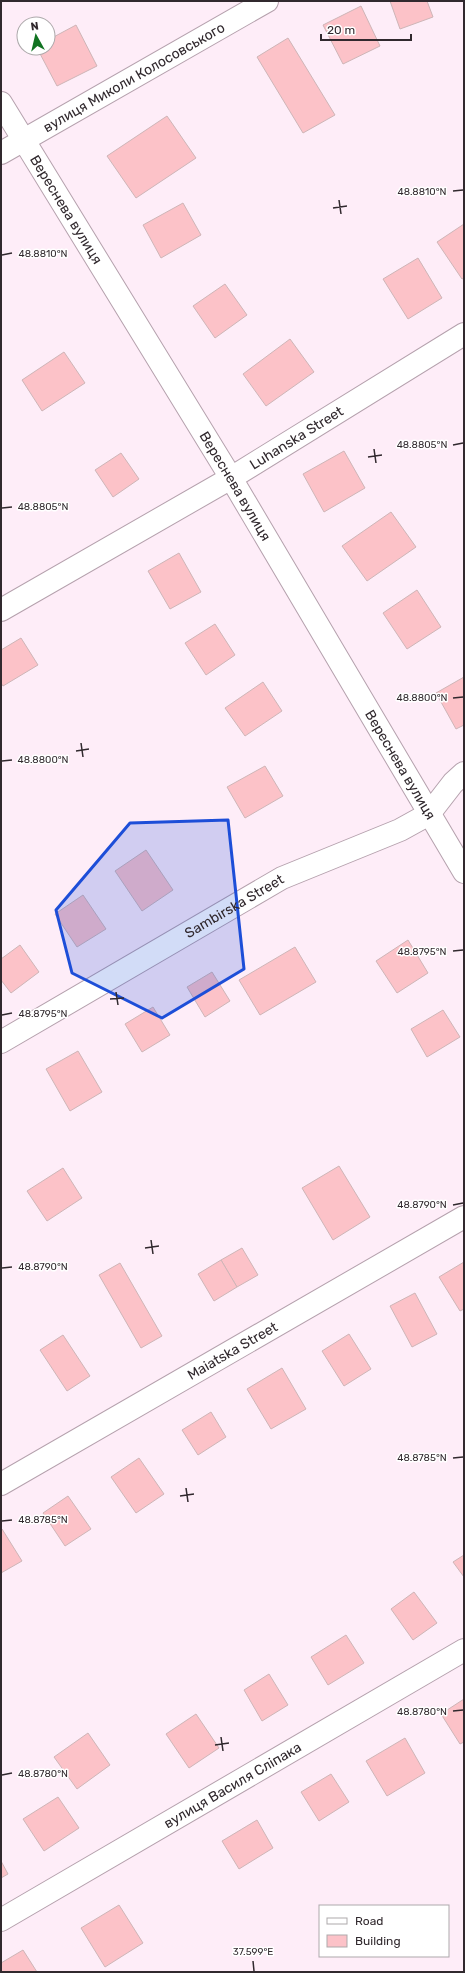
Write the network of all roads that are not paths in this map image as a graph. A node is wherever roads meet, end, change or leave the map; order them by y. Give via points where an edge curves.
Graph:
1 (267, 1) edge
2 (1, 103) edge
3 (23, 140) junction
4 (1, 153) edge
5 (464, 334) edge
6 (231, 478) junction
7 (1, 610) edge
8 (464, 773) edge
9 (429, 814) junction
10 (464, 872) edge
11 (1, 1042) edge
12 (464, 1217) edge
13 (1, 1484) edge
14 (464, 1650) edge
15 (1, 1920) edge

1 - 3 street, вулиця Миколи Колосовського
2 - 3 street, Вереснева вулиця
3 - 4 street, вулиця Миколи Колосовського
3 - 6 street, Вереснева вулиця
5 - 6 street, Luhanska Street
6 - 7 street, Luhanska Street
6 - 9 street, Вереснева вулиця
8 - 9 street, Sambirska Street
9 - 10 street, Вереснева вулиця
9 - 11 street, Sambirska Street via 400,830 282,878
12 - 13 street, Maiatska Street
14 - 15 street, вулиця Василя Сліпака

